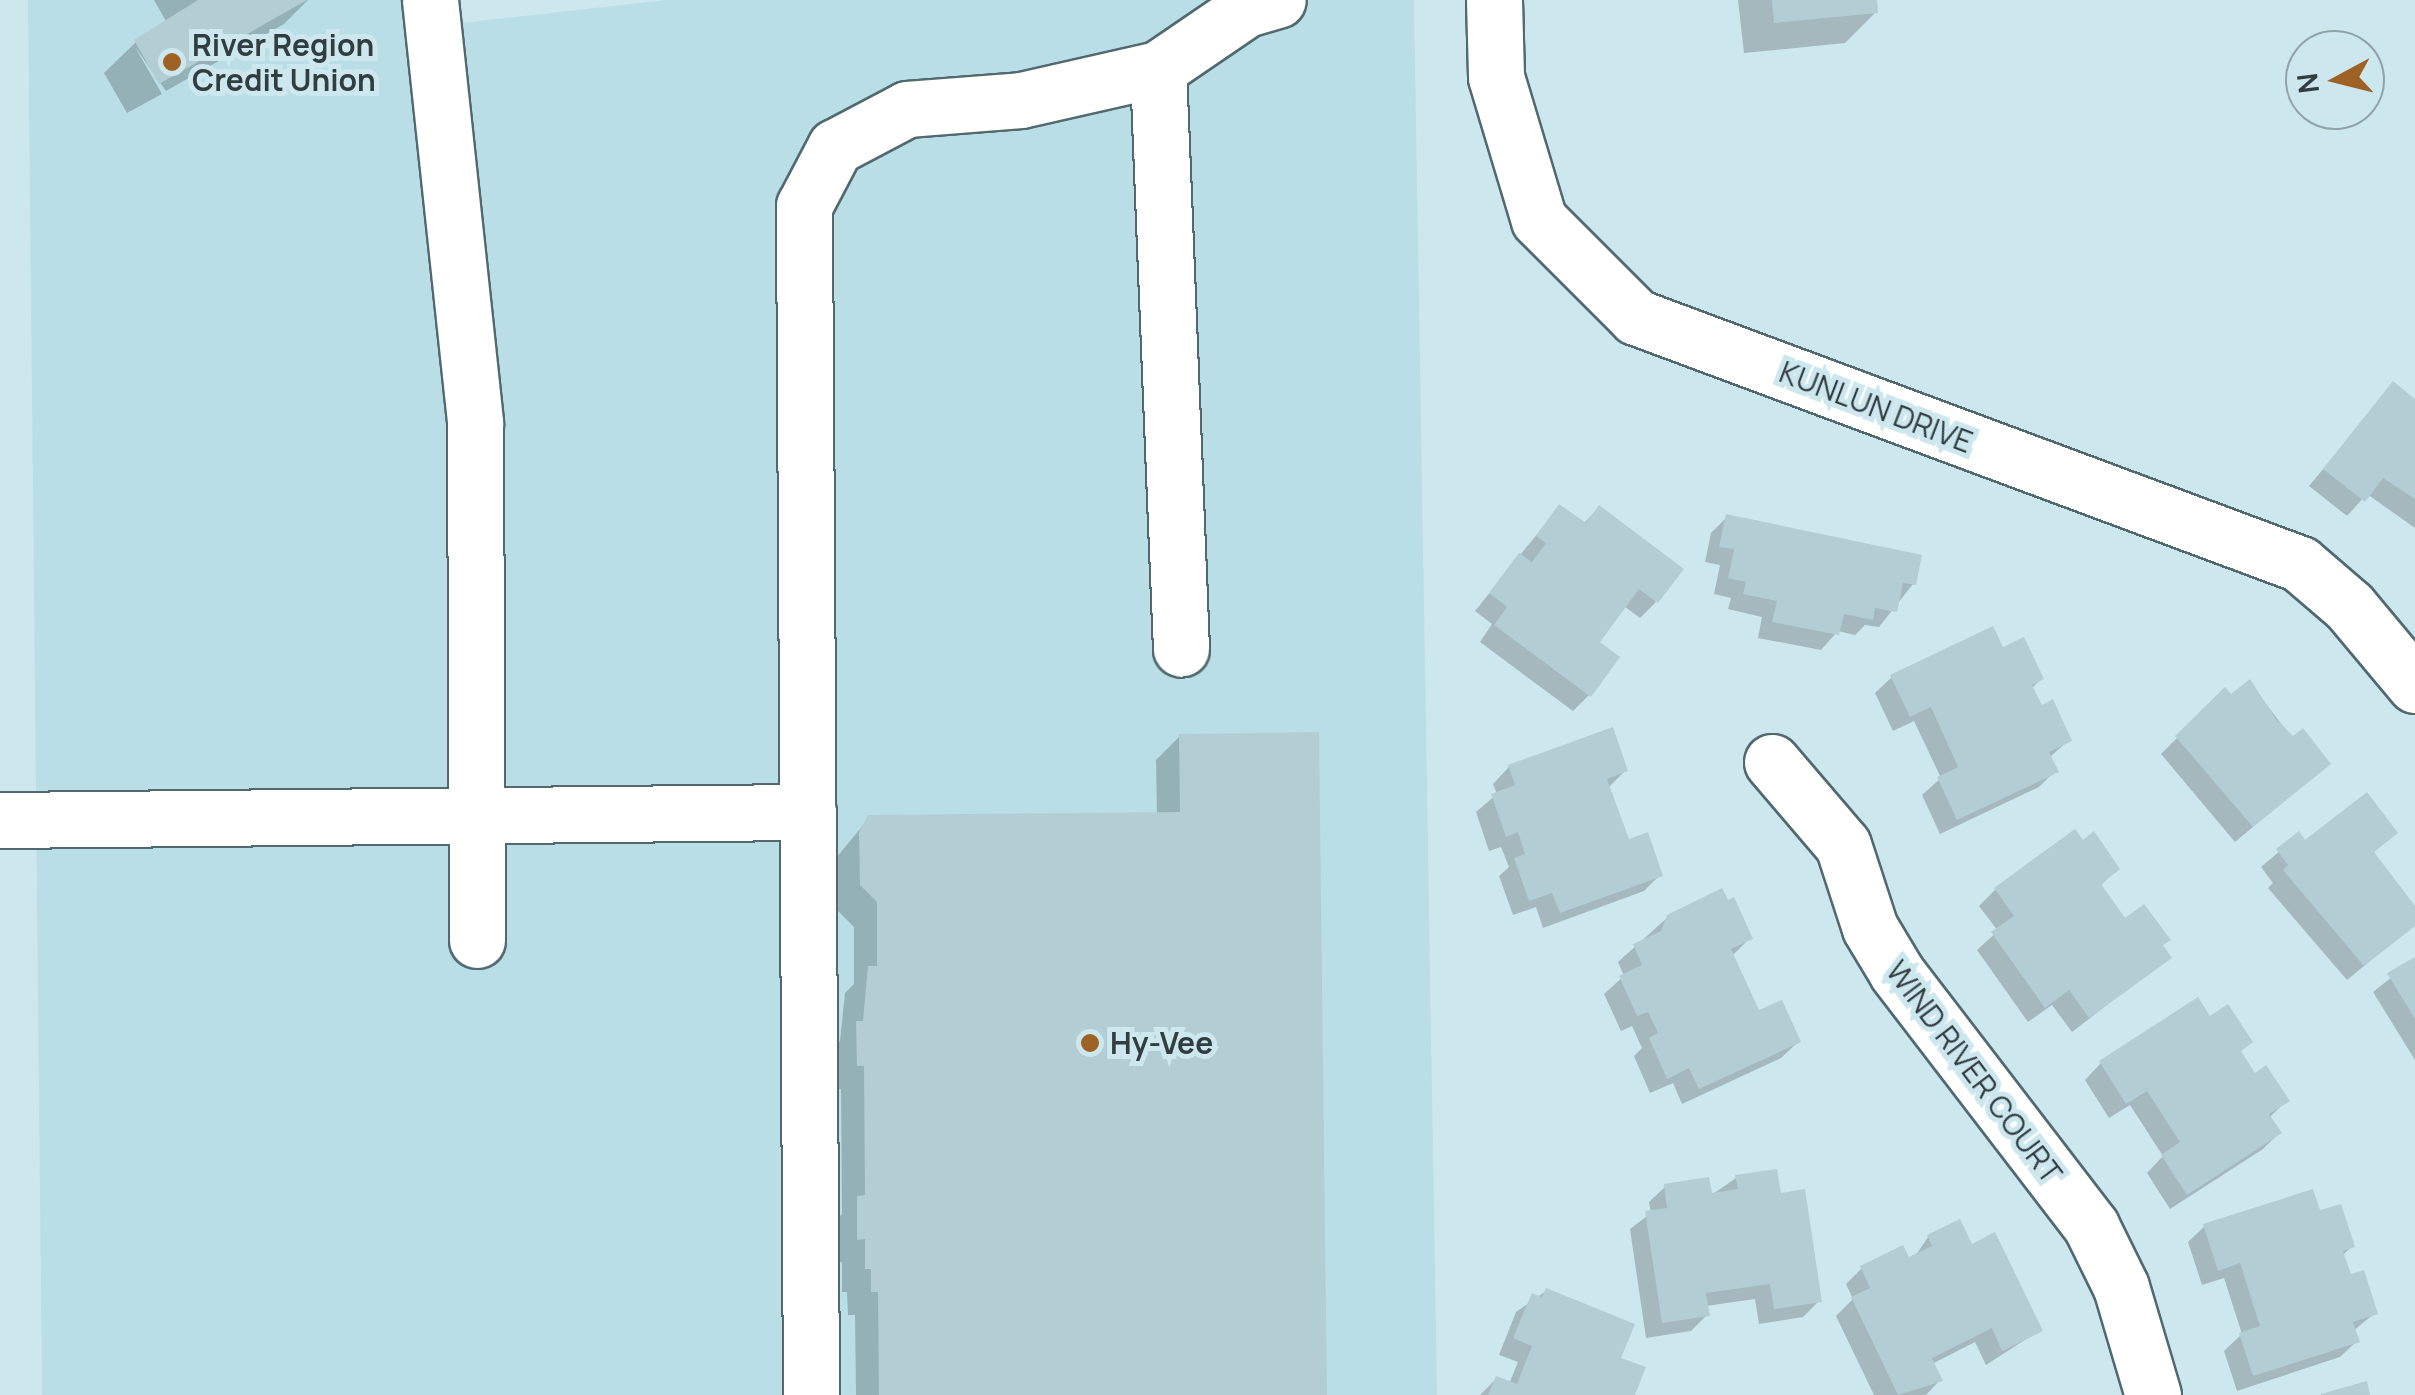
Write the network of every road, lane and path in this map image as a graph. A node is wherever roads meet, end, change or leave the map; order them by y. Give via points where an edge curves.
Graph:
1 (430, 0) edge
2 (1278, 0) edge
3 (1494, 0) edge
4 (1158, 69) junction
5 (1180, 650) dead end
6 (2415, 685) edge
7 (1772, 762) dead end
8 (808, 812) junction
9 (477, 817) junction
10 (0, 820) edge
11 (477, 940) dead end
12 (811, 1395) edge
13 (2154, 1395) edge

1 - 9 street via 475,423
2 - 4 street via 1246,9
3 - 6 street, KUNLUN DRIVE via 1496,77 1539,220 1636,317 2300,564 2349,606
4 - 5 street
4 - 8 street via 1021,100 907,109 835,146 804,206
7 - 13 street, WIND RIVER COURT via 1843,845 1870,928 1897,973 2091,1226 2121,1286
8 - 9 street
8 - 12 street
9 - 10 street
9 - 11 street

